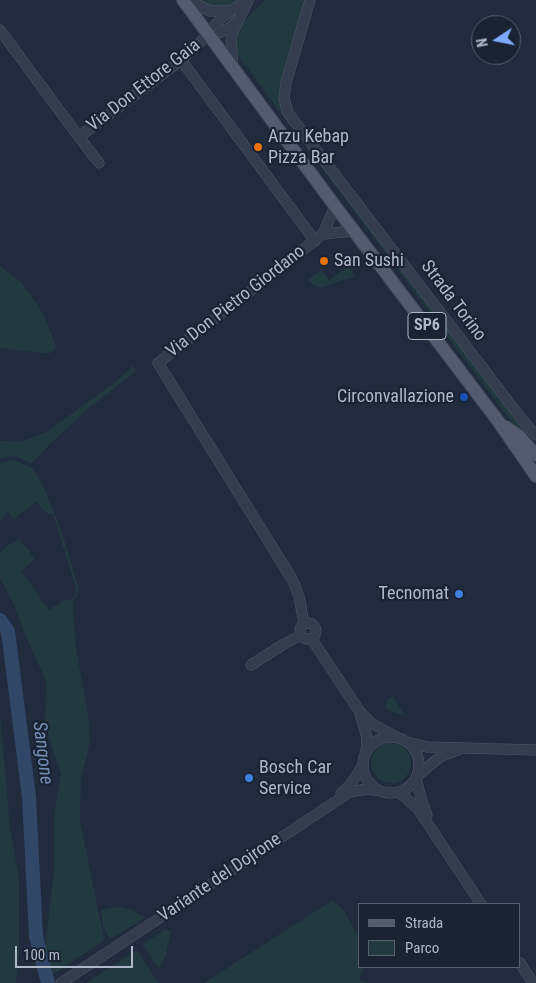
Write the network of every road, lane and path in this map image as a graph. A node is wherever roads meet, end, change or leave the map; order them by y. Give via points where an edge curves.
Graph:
1 (183, 0) edge
2 (188, 0) edge
3 (248, 0) edge
4 (310, 0) edge
5 (231, 11) junction
6 (238, 20) junction
7 (0, 30) edge
8 (209, 34) junction
9 (180, 60) junction
10 (232, 66) junction
11 (79, 137) junction
12 (99, 163) dead end
13 (336, 206) junction
14 (355, 231) junction
15 (324, 234) junction
16 (315, 241) junction
17 (498, 421) junction
18 (536, 435) edge
19 (536, 454) edge
20 (536, 461) edge
21 (536, 476) edge
22 (302, 630) junction
23 (251, 665) dead end
24 (360, 712) junction
25 (396, 737) junction
26 (410, 743) junction
27 (466, 749) junction
28 (536, 750) edge
29 (366, 751) junction
30 (363, 765) junction
31 (417, 777) junction
32 (381, 791) junction
33 (398, 792) junction
34 (328, 806) junction
35 (436, 837) junction
36 (480, 903) edge
37 (521, 965) edge
38 (61, 983) edge
39 (533, 983) edge

1 - 8 main road, Strada Torino / SP6
2 - 5 street via 210,11
3 - 5 street
3 - 6 street
4 - 18 street, Strada Torino via 286,83 284,98 288,113
5 - 8 street via 217,22
6 - 8 street via 221,32
6 - 10 street via 231,40
7 - 11 street, Via Don Ettore Gaia
8 - 9 street, Via Don Ettore Gaia
8 - 10 main road, Strada Torino / SP6
9 - 11 street, Via Don Ettore Gaia
9 - 16 street
10 - 13 main road, Strada Torino / SP6
11 - 12 street, Via Don Ettore Gaia
13 - 14 main road, Strada Torino / SP6
13 - 15 street
14 - 15 street
14 - 17 main road, Strada Torino / SP6
15 - 16 street
16 - 22 street, Via Don Pietro Giordano via 158,363 292,579 300,596
17 - 19 main road, SP6
17 - 20 main road, Strada Torino / SP6
17 - 21 main road, Strada Torino / SP6
22 - 23 street
22 - 24 street via 304,638 311,638
24 - 25 street via 371,723
24 - 29 street via 367,738
25 - 26 street
25 - 29 street via 383,737
26 - 27 street
26 - 31 street via 419,760
27 - 28 street
27 - 31 street via 442,756
29 - 30 street
30 - 32 street via 367,780
30 - 34 street, Variante del Dojrone via 350,785
31 - 33 street
31 - 35 street via 424,810
32 - 33 street
32 - 34 street, Variante del Dojrone via 350,792
33 - 35 street via 418,809
34 - 38 street, Variante del Dojrone
35 - 36 street
37 - 39 street

